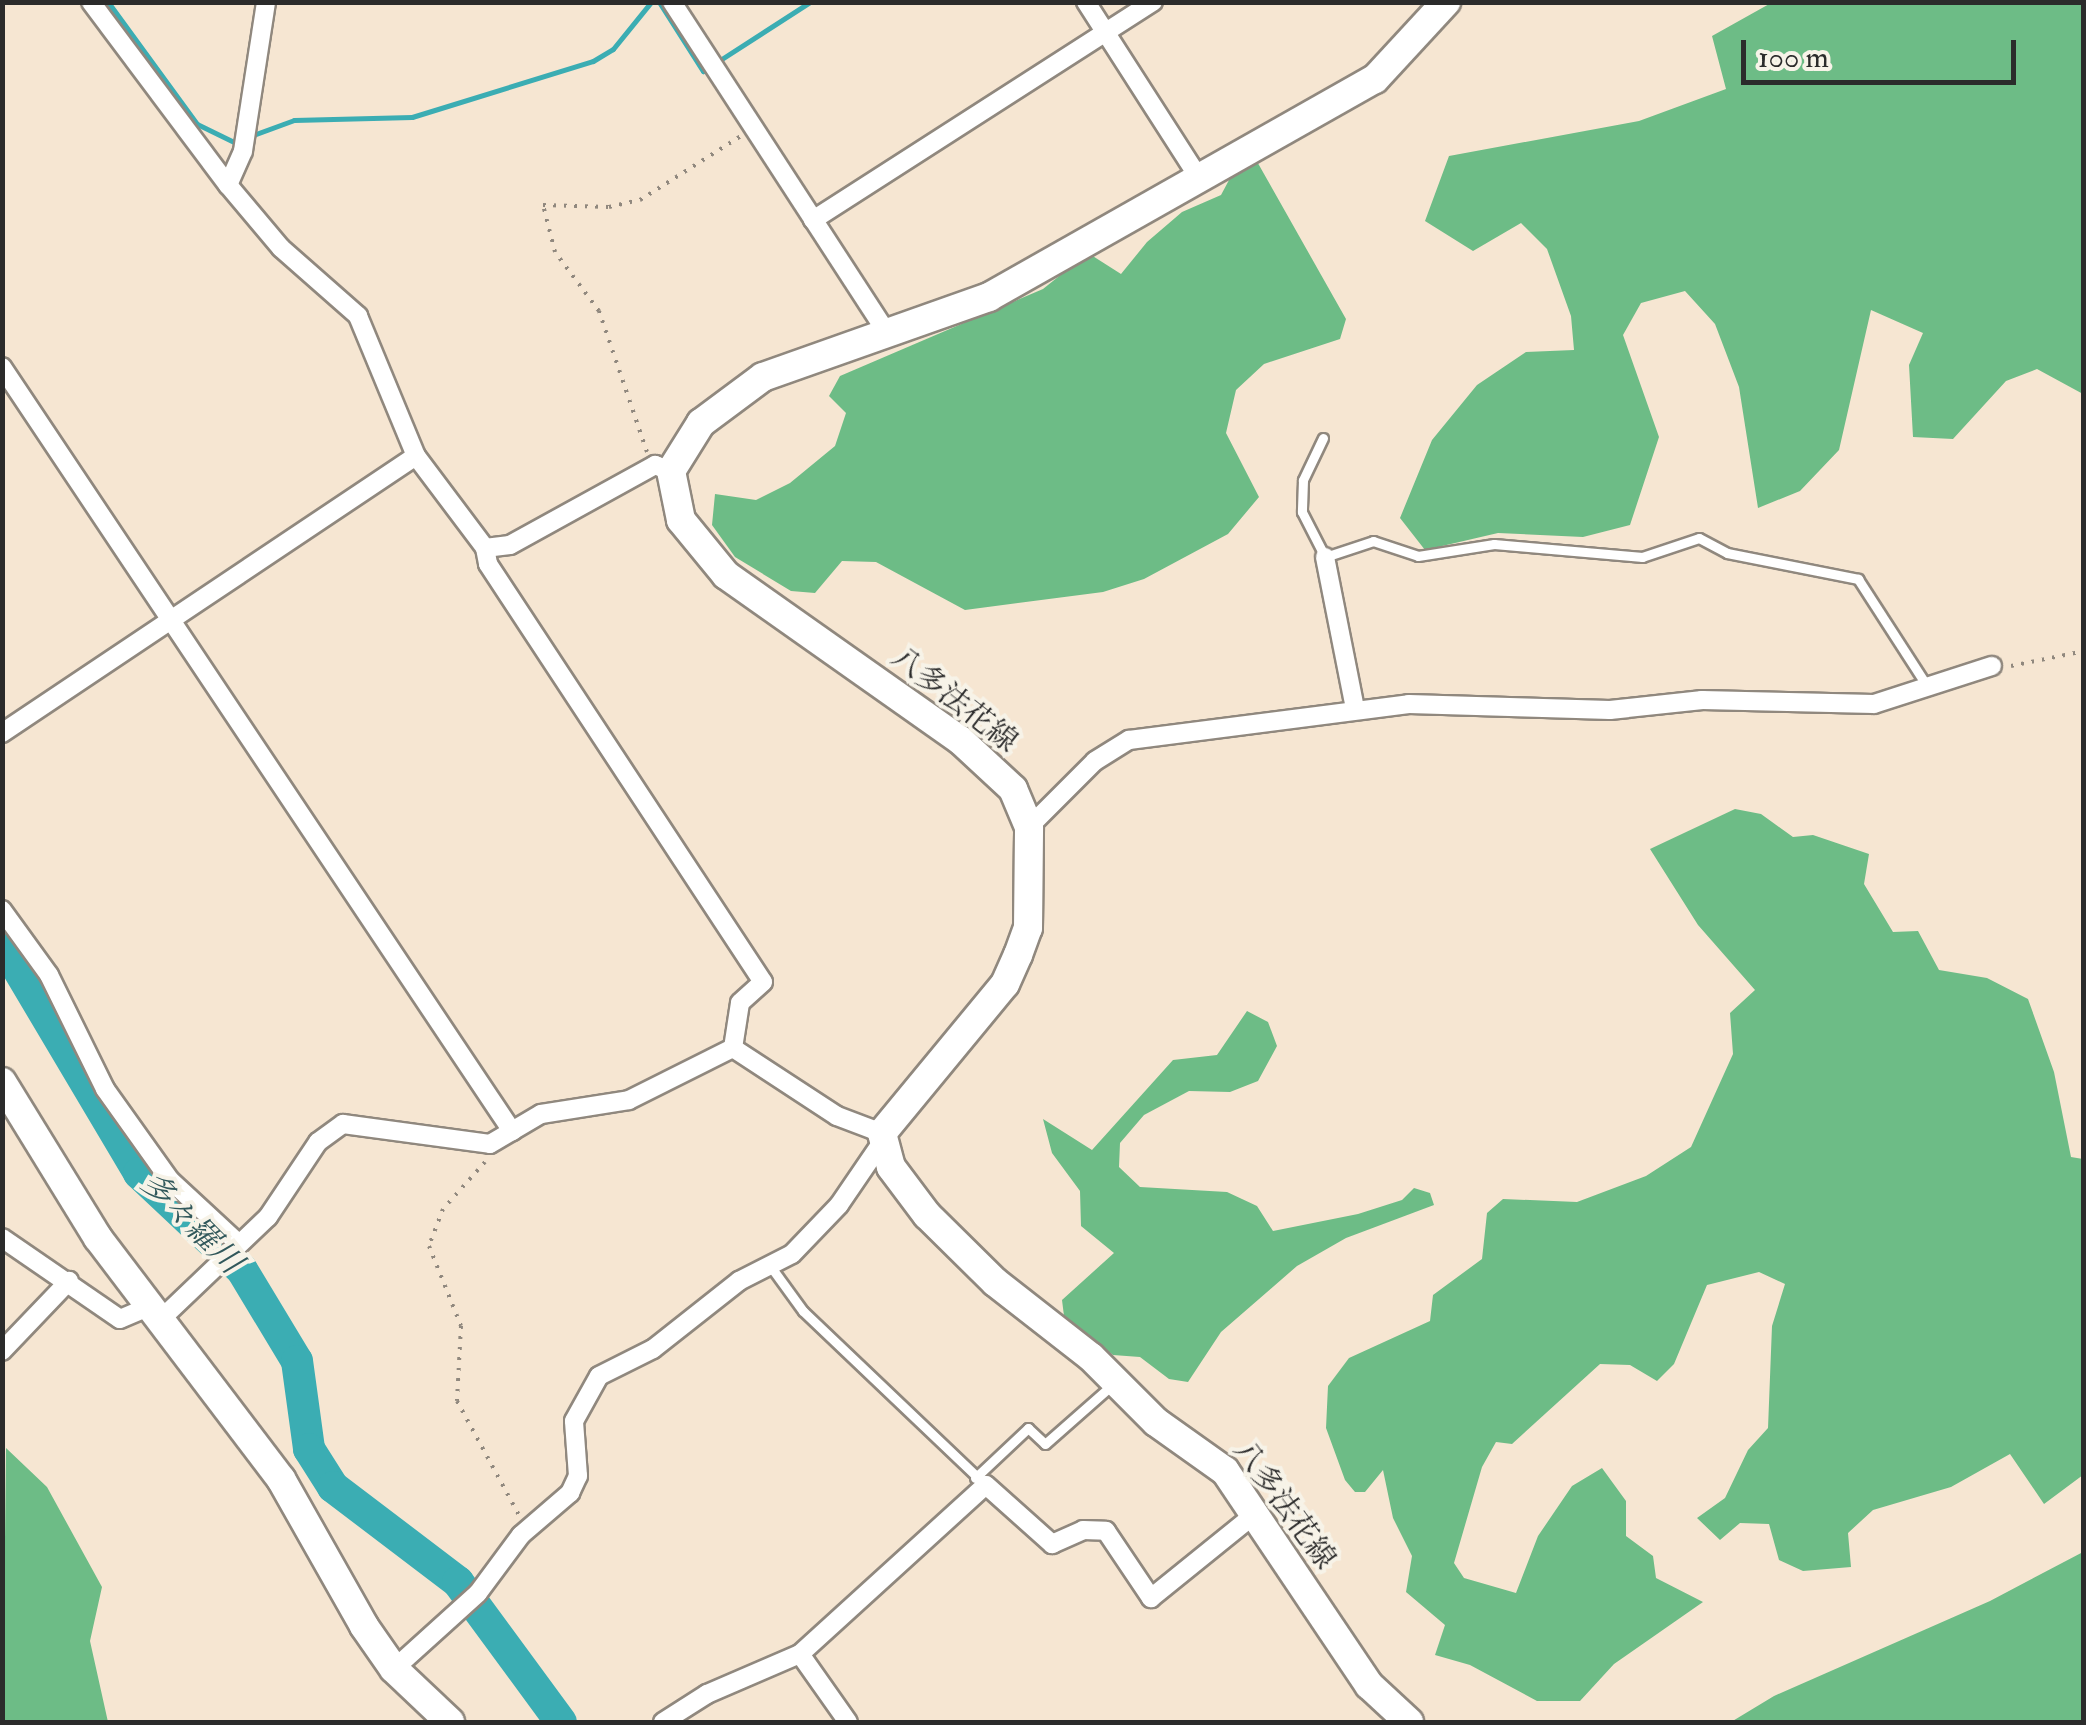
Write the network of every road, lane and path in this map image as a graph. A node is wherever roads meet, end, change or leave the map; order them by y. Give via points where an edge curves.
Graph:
1 (91, 2) edge
2 (266, 2) edge
3 (672, 2) edge
4 (1086, 2) edge
5 (1153, 2) edge
6 (1446, 2) edge
7 (1105, 33) junction
8 (753, 128) junction
9 (1199, 178) junction
10 (228, 185) junction
11 (814, 220) junction
12 (885, 330) junction
13 (2, 367) edge
14 (1322, 438) dead end
15 (416, 456) junction
16 (663, 468) junction
17 (485, 548) junction
18 (1325, 558) junction
19 (172, 620) junction
20 (2084, 652) edge
21 (1992, 666) joint
22 (1925, 683) junction
23 (1354, 709) junction
24 (2, 732) edge
25 (1029, 826) junction
26 (2, 910) edge
27 (733, 1048) junction
28 (2, 1082) edge
29 (512, 1131) junction
30 (882, 1137) junction
31 (490, 1144) junction
32 (2, 1238) edge
33 (230, 1250) junction
34 (771, 1267) junction
35 (68, 1281) junction
36 (154, 1314) junction
37 (2, 1351) edge
38 (1115, 1382) junction
39 (980, 1482) junction
40 (1254, 1514) junction
41 (531, 1525) junction
42 (800, 1654) junction
43 (394, 1668) junction
44 (450, 1722) edge
45 (664, 1722) edge
46 (848, 1722) edge
47 (1408, 1722) edge

1 - 10 street
2 - 10 street via 246,132
3 - 8 street
4 - 7 street
5 - 7 street
6 - 9 main road via 1375,79
7 - 9 street
7 - 11 street
8 - 11 street
8 - 16 path via 640,200 608,207 542,204 556,252 599,311 630,416
9 - 12 main road via 989,297
10 - 15 street via 281,248 358,316
11 - 12 street
12 - 16 main road via 763,377 702,423
13 - 19 street
14 - 18 lane via 1303,480 1302,512
15 - 17 street
15 - 19 street
16 - 17 street via 510,545
16 - 25 main road, 八多法花線 via 681,520 726,574 960,740 1013,790
17 - 27 street via 488,564 763,982 740,1003
18 - 22 lane via 1373,541 1418,556 1494,544 1642,557 1699,538 1726,553 1858,579
18 - 23 street
19 - 24 street
19 - 29 street
20 - 21 path
21 - 22 street via 1976,676
22 - 23 street via 1874,704 1702,700 1610,710 1409,704
23 - 25 street via 1129,740 1095,761 1044,819
25 - 30 main road, 八多法花線 via 1028,928 1005,984
26 - 33 street via 48,975 104,1090
27 - 29 street via 629,1100 541,1114
27 - 30 street via 837,1116
28 - 36 main road
29 - 31 street
30 - 34 street via 839,1204
30 - 38 main road, 八多法花線 via 892,1167 927,1214
31 - 33 street via 343,1124 318,1142 284,1199
31 - 41 path via 484,1164 431,1227 429,1246 460,1326 457,1401 488,1464
32 - 35 street
33 - 36 street
34 - 39 lane via 803,1311
34 - 41 street via 739,1281 653,1349 599,1376 574,1421 578,1476 570,1493
35 - 36 street via 120,1319
35 - 37 street
36 - 43 main road via 281,1479
38 - 39 lane via 1044,1444 1028,1428
38 - 40 main road, 八多法花線 via 1156,1422 1205,1451
39 - 40 street via 1052,1544 1083,1530 1106,1530 1151,1598
39 - 42 street
40 - 47 main road, 八多法花線 via 1369,1684
41 - 43 street via 478,1592
42 - 45 street via 708,1694
42 - 46 street
43 - 44 main road

